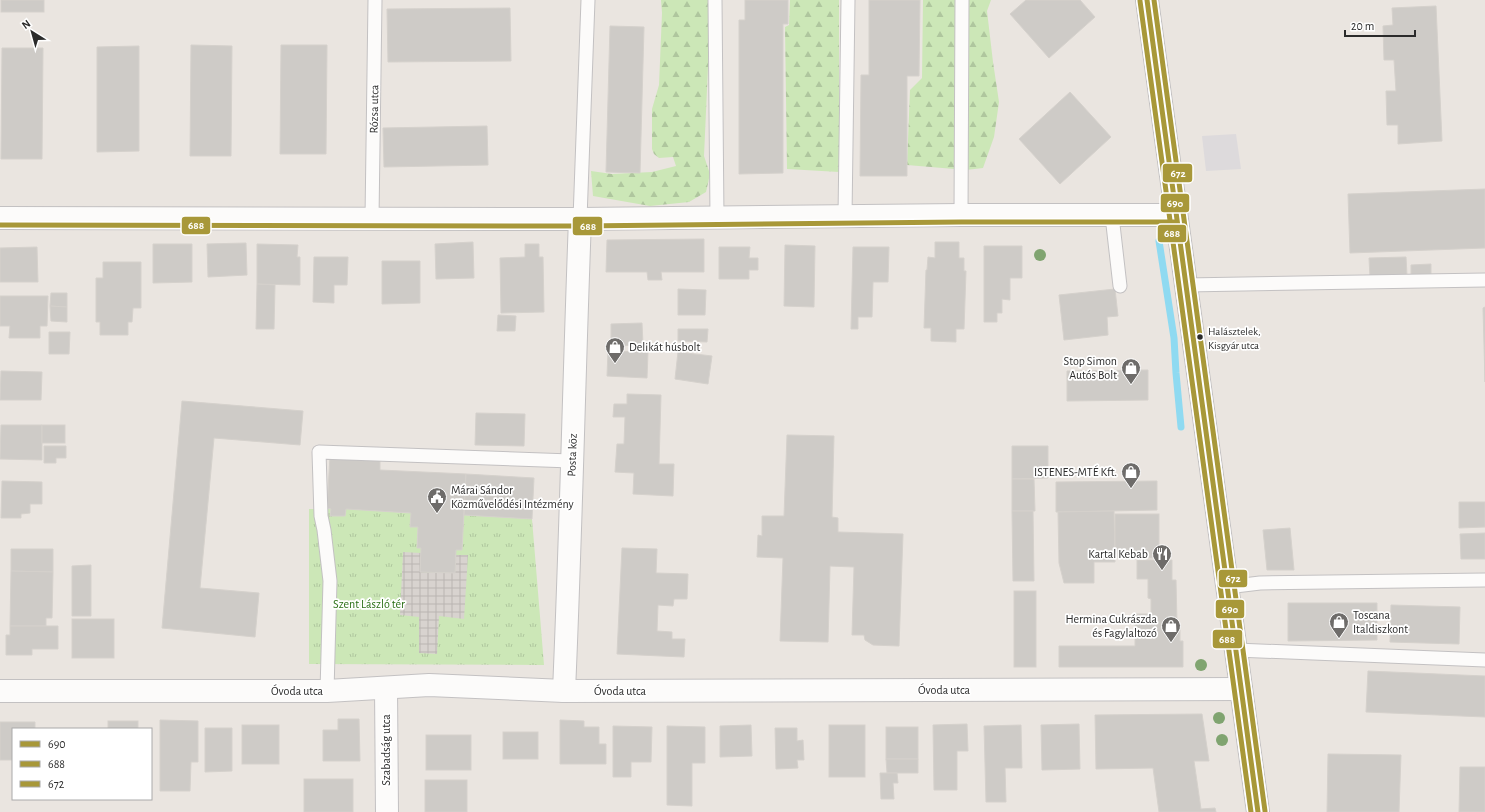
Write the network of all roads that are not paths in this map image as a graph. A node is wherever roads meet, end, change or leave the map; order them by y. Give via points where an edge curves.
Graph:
1 (375, 0) edge
2 (588, 0) edge
3 (715, 0) edge
4 (848, 0) edge
5 (962, 0) edge
6 (1147, 0) edge
7 (961, 214) junction
8 (1175, 215) junction
9 (845, 216) junction
10 (1112, 216) junction
11 (0, 218) edge
12 (372, 218) junction
13 (717, 218) junction
14 (580, 219) junction
15 (1485, 280) edge
16 (1186, 285) junction
17 (1120, 286) dead end
18 (571, 461) junction
19 (1485, 580) edge
20 (1227, 587) junction
21 (1236, 650) junction
22 (1485, 660) edge
23 (386, 688) junction
24 (1241, 689) junction
25 (0, 691) edge
26 (327, 691) junction
27 (564, 691) junction
28 (387, 812) edge
29 (1258, 812) edge

1 - 12 lane, Rózsa utca
2 - 14 lane
3 - 13 lane
4 - 9 lane
5 - 7 lane
6 - 8 street
7 - 9 street
7 - 10 street
8 - 10 street
8 - 16 street
9 - 13 street
10 - 17 lane
11 - 12 street
12 - 14 street
13 - 14 street
14 - 18 street, Posta köz
15 - 16 lane
16 - 20 street
18 - 26 lane via 319,452 321,516 330,581
18 - 27 street, Posta köz
19 - 20 lane via 1260,584
20 - 21 street
21 - 22 lane
21 - 24 street
23 - 26 street, Óvoda utca
23 - 27 street, Óvoda utca via 429,685
23 - 28 street, Szabadság utca
24 - 27 street, Óvoda utca
24 - 29 street
25 - 26 street, Óvoda utca

